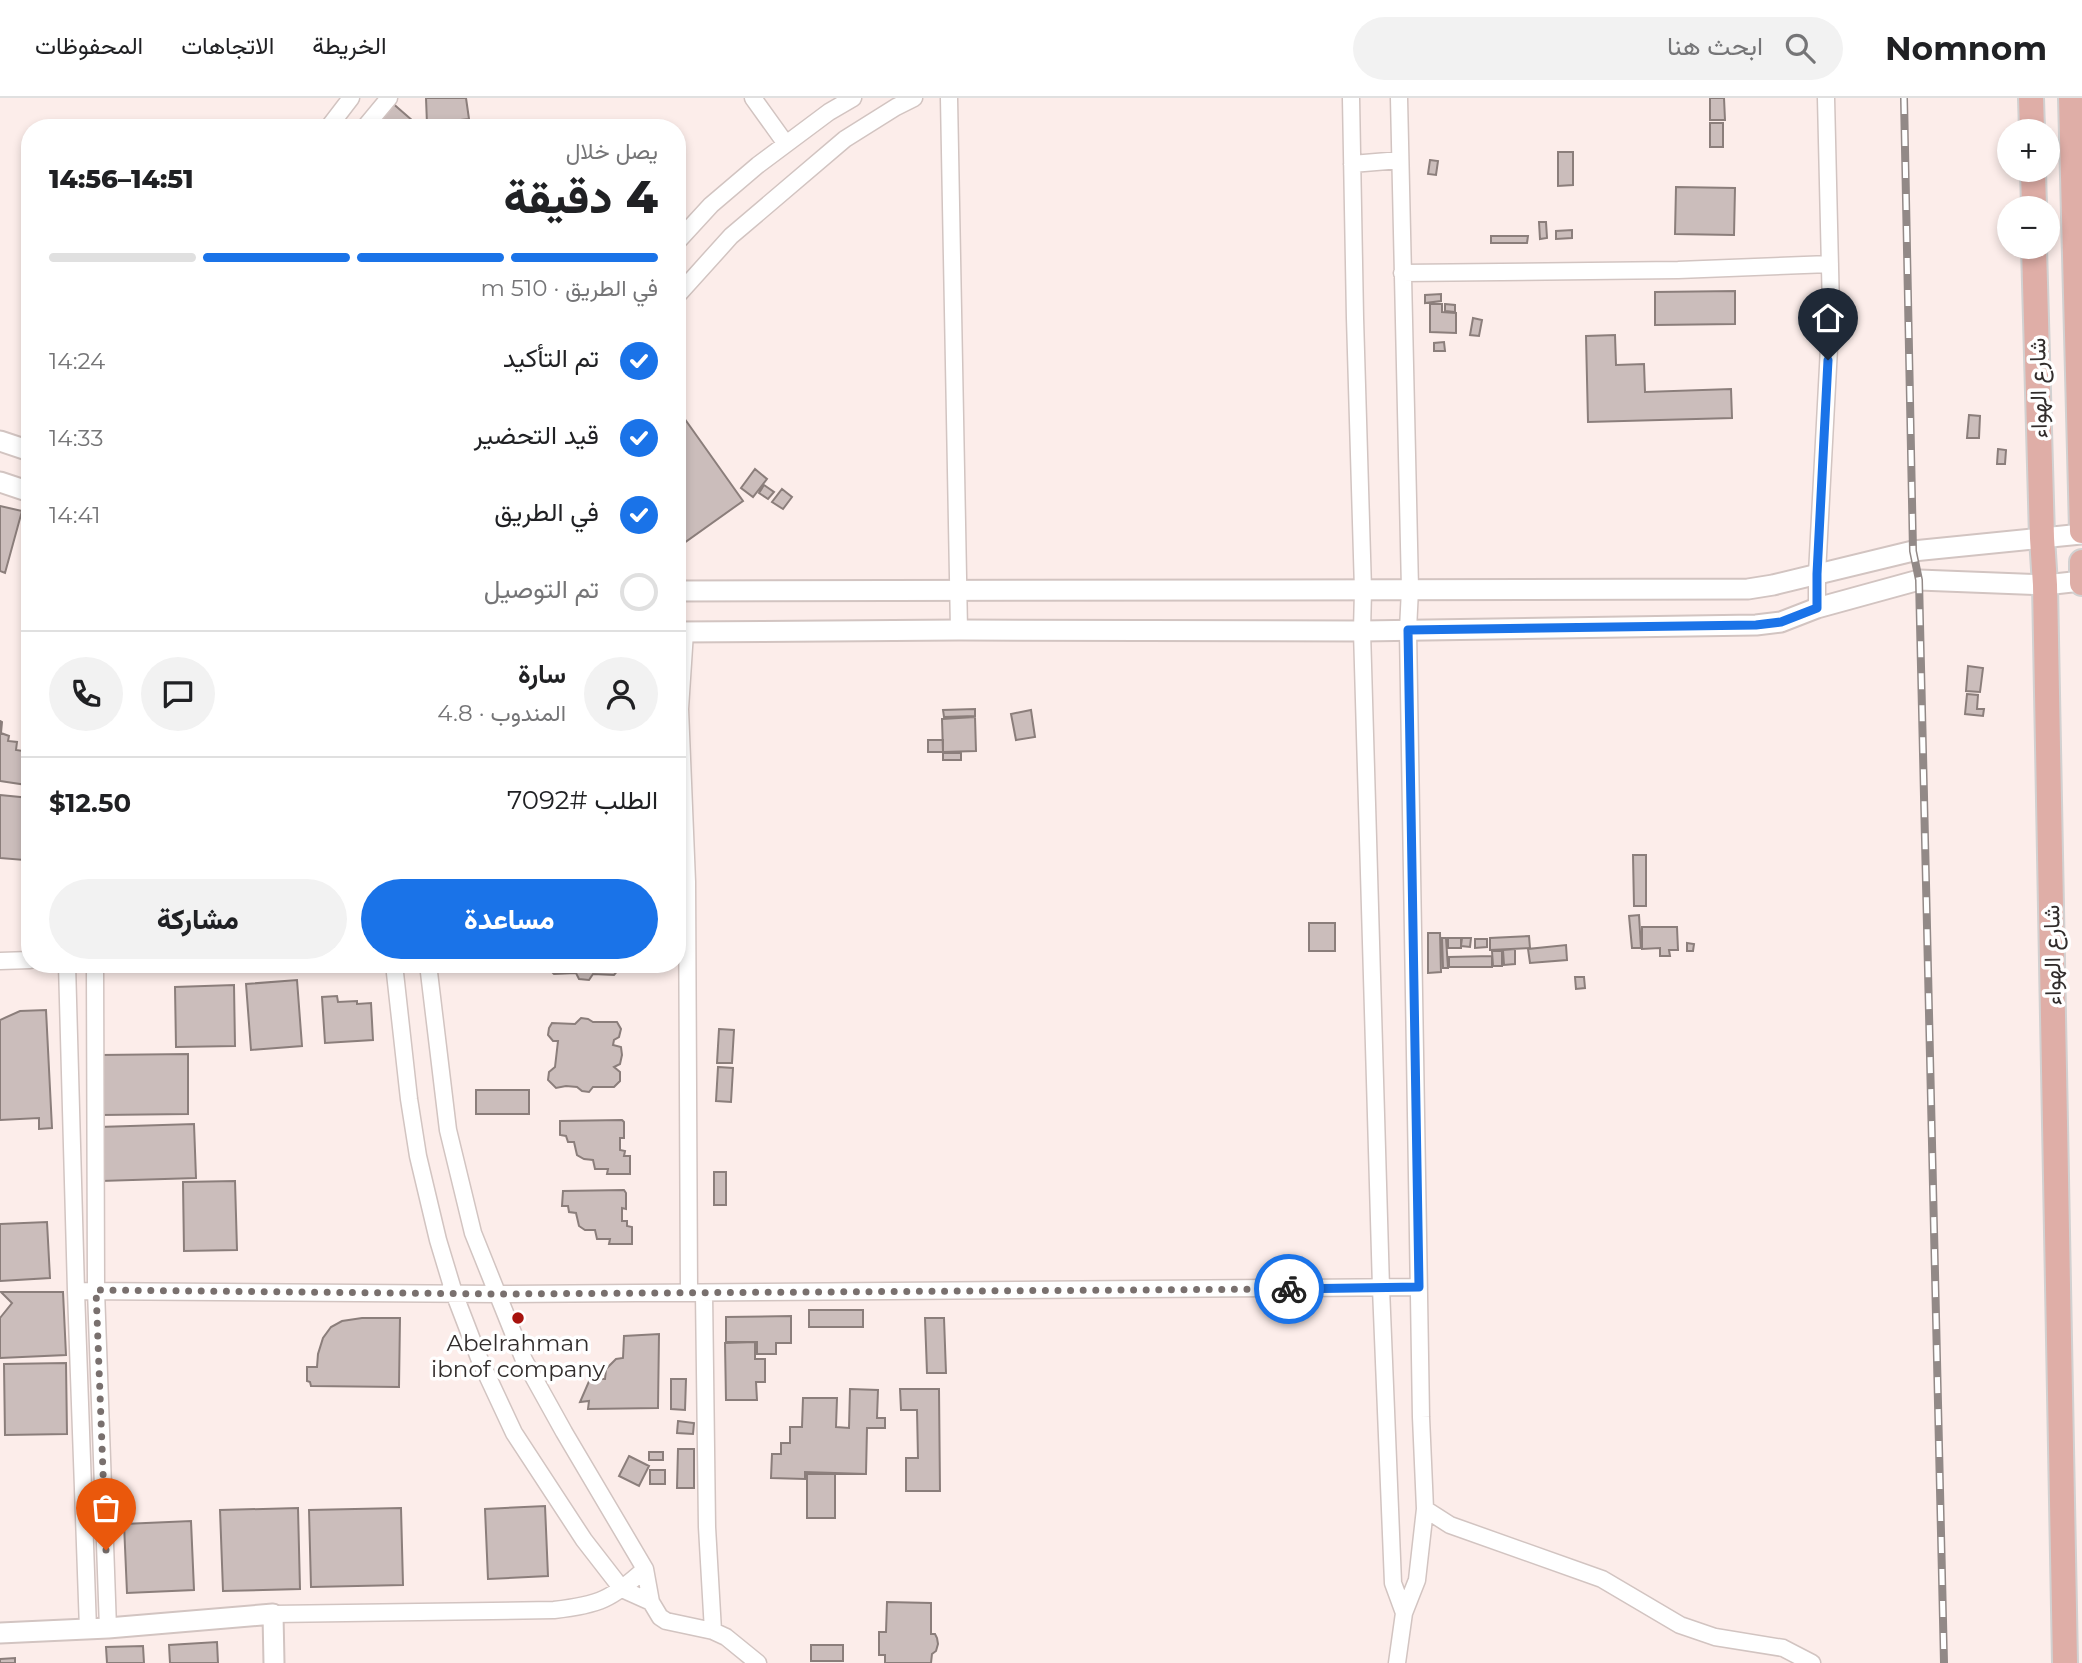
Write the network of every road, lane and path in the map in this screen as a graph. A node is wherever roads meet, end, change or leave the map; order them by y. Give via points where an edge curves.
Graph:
1 (351, 98) edge
2 (389, 98) edge
3 (753, 98) edge
4 (853, 98) edge
5 (914, 98) edge
6 (948, 98) edge
7 (1351, 98) edge
8 (1399, 98) edge
9 (1826, 98) edge
10 (2031, 98) edge
11 (2071, 98) edge
12 (335, 119) edge
13 (372, 119) edge
14 (2032, 119) edge
15 (786, 144) junction
16 (1400, 160) junction
17 (1352, 164) junction
18 (686, 232) edge
19 (2035, 259) edge
20 (1830, 264) junction
21 (1402, 273) junction
22 (686, 286) edge
23 (0, 441) edge
24 (21, 448) edge
25 (0, 482) edge
26 (21, 489) edge
27 (2082, 533) edge
28 (2042, 538) junction
29 (2082, 562) edge
30 (1817, 574) junction
31 (2082, 582) edge
32 (2045, 585) junction
33 (960, 589) junction
34 (1409, 589) junction
35 (1363, 590) junction
36 (686, 591) edge
37 (1817, 608) junction
38 (959, 630) junction
39 (1408, 630) junction
40 (1362, 631) junction
41 (686, 632) edge
42 (686, 858) edge
43 (21, 960) edge
44 (0, 961) edge
45 (67, 973) edge
46 (95, 973) edge
47 (395, 973) edge
48 (429, 973) edge
49 (1419, 1287) junction
50 (1381, 1288) junction
51 (96, 1290) junction
52 (76, 1292) junction
53 (454, 1293) junction
54 (696, 1293) junction
55 (497, 1294) junction
56 (1425, 1510) junction
57 (645, 1569) junction
58 (622, 1589) junction
59 (651, 1602) junction
60 (1405, 1613) junction
61 (273, 1614) junction
62 (108, 1628) junction
63 (89, 1629) junction
64 (713, 1631) junction
65 (0, 1633) edge
66 (274, 1663) edge
67 (758, 1663) edge
68 (1397, 1663) edge
69 (1812, 1663) edge
70 (2065, 1663) edge

1 - 12 street
2 - 13 street
3 - 15 street
4 - 15 street
5 - 22 street via 845,139 731,236
6 - 33 street
7 - 17 street
8 - 16 street
9 - 20 street
10 - 14 main road
11 - 27 main road, شارع الهواء
15 - 18 street via 711,205
16 - 17 street
16 - 21 street
17 - 35 street
19 - 28 main road, شارع الهواء
20 - 21 street
20 - 30 street
21 - 34 street
23 - 24 street
25 - 26 street
27 - 28 street
28 - 30 street via 1913,551
28 - 32 main road, شارع الهواء
29 - 31 main road
30 - 34 street via 1748,589
30 - 37 street
31 - 32 street
32 - 37 street via 1919,580
32 - 70 main road, شارع الهواء
33 - 35 street
33 - 36 street
33 - 38 street
34 - 35 street
34 - 39 street
35 - 40 street
37 - 39 street via 1781,622 1756,625
38 - 40 street
38 - 41 street
39 - 40 street
39 - 49 street
40 - 50 street
42 - 54 street
43 - 44 street
45 - 52 street
46 - 51 street
47 - 53 street via 418,1156
48 - 55 street via 448,1130 473,1233
49 - 50 street
49 - 56 street
50 - 54 street
50 - 60 street via 1393,1583
51 - 52 street
51 - 53 street
51 - 62 street
52 - 63 street
53 - 55 street
53 - 58 street via 513,1433
54 - 55 street
54 - 64 street
55 - 57 street via 524,1360
56 - 60 street via 1417,1580
56 - 69 street via 1450,1525 1602,1579 1680,1625 1715,1637 1783,1648
57 - 58 street
57 - 59 street
58 - 59 street
58 - 61 street via 584,1607 554,1610
59 - 64 street via 666,1621
60 - 68 street
61 - 62 street
61 - 66 street
62 - 63 street
63 - 65 street
64 - 67 street

